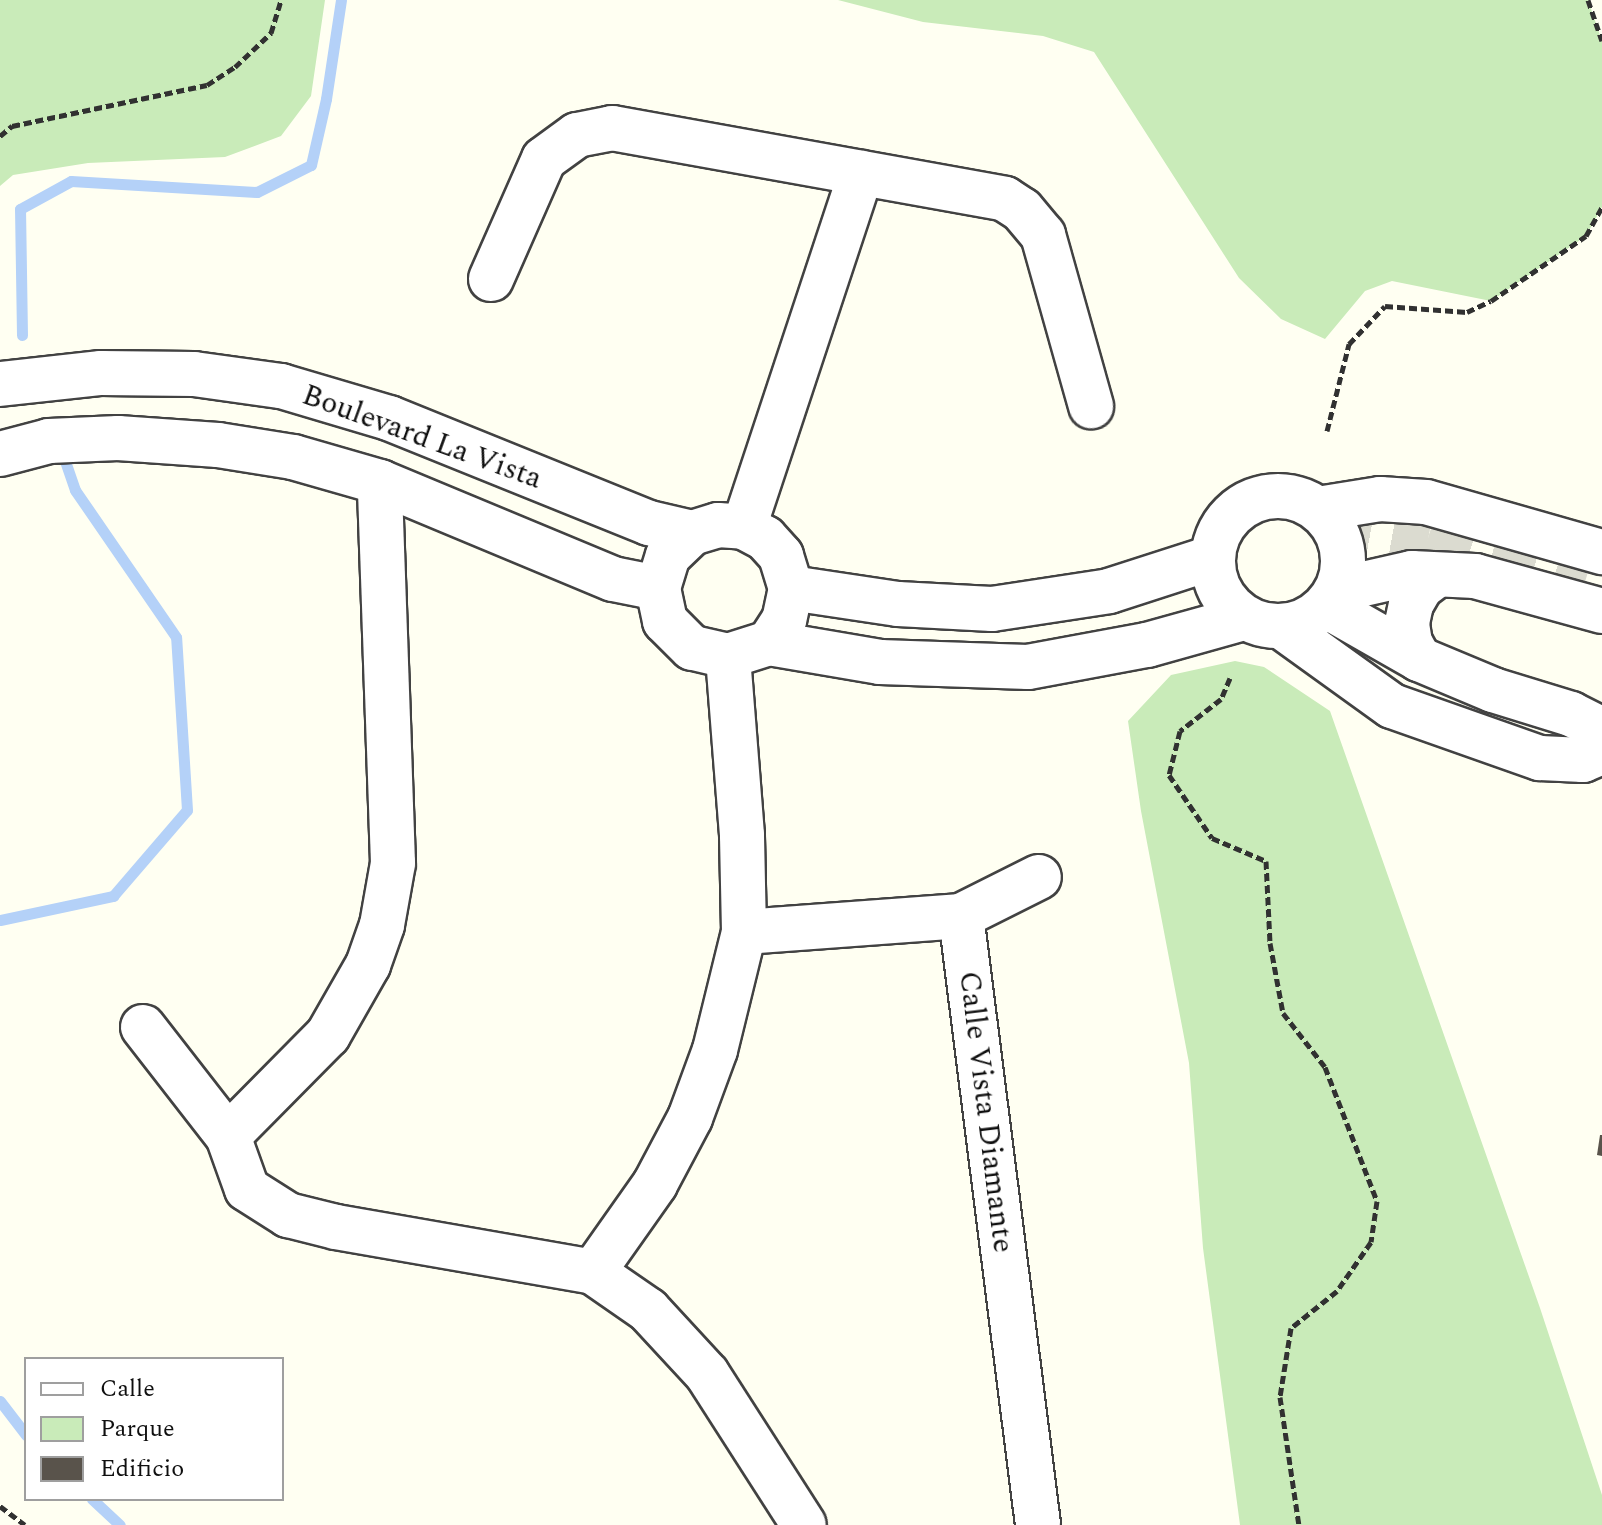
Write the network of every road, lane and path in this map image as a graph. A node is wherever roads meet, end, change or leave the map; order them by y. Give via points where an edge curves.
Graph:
1 (281, 0) edge
2 (1588, 0) edge
3 (1602, 41) edge
4 (0, 136) edge
5 (861, 173) junction
6 (1602, 207) edge
7 (491, 279) dead end
8 (0, 384) edge
9 (1091, 406) dead end
10 (1327, 431) dead end
11 (0, 454) edge
12 (380, 482) junction
13 (1318, 509) junction
14 (744, 527) junction
15 (692, 533) junction
16 (1602, 552) edge
17 (1211, 558) junction
18 (1437, 575) junction
19 (658, 588) junction
20 (791, 588) junction
21 (1332, 598) junction
22 (1602, 611) edge
23 (1263, 623) junction
24 (748, 650) junction
25 (1419, 659) junction
26 (1230, 678) dead end
27 (1602, 730) edge
28 (1602, 752) edge
29 (1039, 877) dead end
30 (961, 916) junction
31 (744, 932) junction
32 (143, 1027) dead end
33 (228, 1136) junction
34 (593, 1272) junction
35 (0, 1506) edge
36 (25, 1525) edge
37 (804, 1525) edge
38 (1038, 1525) edge
39 (1299, 1525) edge

1 - 4 path via 271,33 207,85 12,126
2 - 3 path
5 - 7 street via 612,128 577,135 544,159
5 - 9 street via 1005,199 1022,210 1043,235
5 - 14 street
6 - 10 path via 1586,236 1467,312 1385,306 1349,344
8 - 15 street, Boulevard La Vista via 117,373 194,374 281,386 389,418 649,523
11 - 12 street, Boulevard La Vista via 49,441 118,438 218,445 293,457
12 - 19 street, Boulevard La Vista via 613,579
12 - 33 street via 393,863 382,925 368,965 328,1035
13 - 16 street via 1380,499 1426,502
13 - 17 street via 1291,497 1263,497 1237,509 1219,530
13 - 21 street via 1337,532 1344,561
14 - 15 street via 718,525
14 - 20 street via 765,538 781,556
15 - 19 street via 668,556
17 - 20 street via 1109,591 992,609 898,604
17 - 23 street via 1219,593
18 - 21 street via 1412,573
18 - 22 street via 1503,582
18 - 25 street via 1411,604 1407,623
19 - 24 street via 665,621 692,648
20 - 24 street via 784,620
21 - 23 street via 1306,620
21 - 25 street
23 - 24 street via 1028,667
23 - 28 street via 1392,706 1540,758 1583,760
24 - 31 street
25 - 27 street
26 - 39 path via 1221,699 1180,731 1169,775 1212,838 1266,861 1270,943 1283,1013 1325,1067 1377,1201 1371,1242 1337,1291 1291,1328 1280,1397
29 - 30 street
30 - 31 street
30 - 38 street, Calle Vista Diamante
31 - 34 street via 715,1050 690,1118 655,1184
32 - 33 street
33 - 34 street via 247,1189 288,1215
34 - 37 street via 648,1310 707,1374
35 - 36 path

